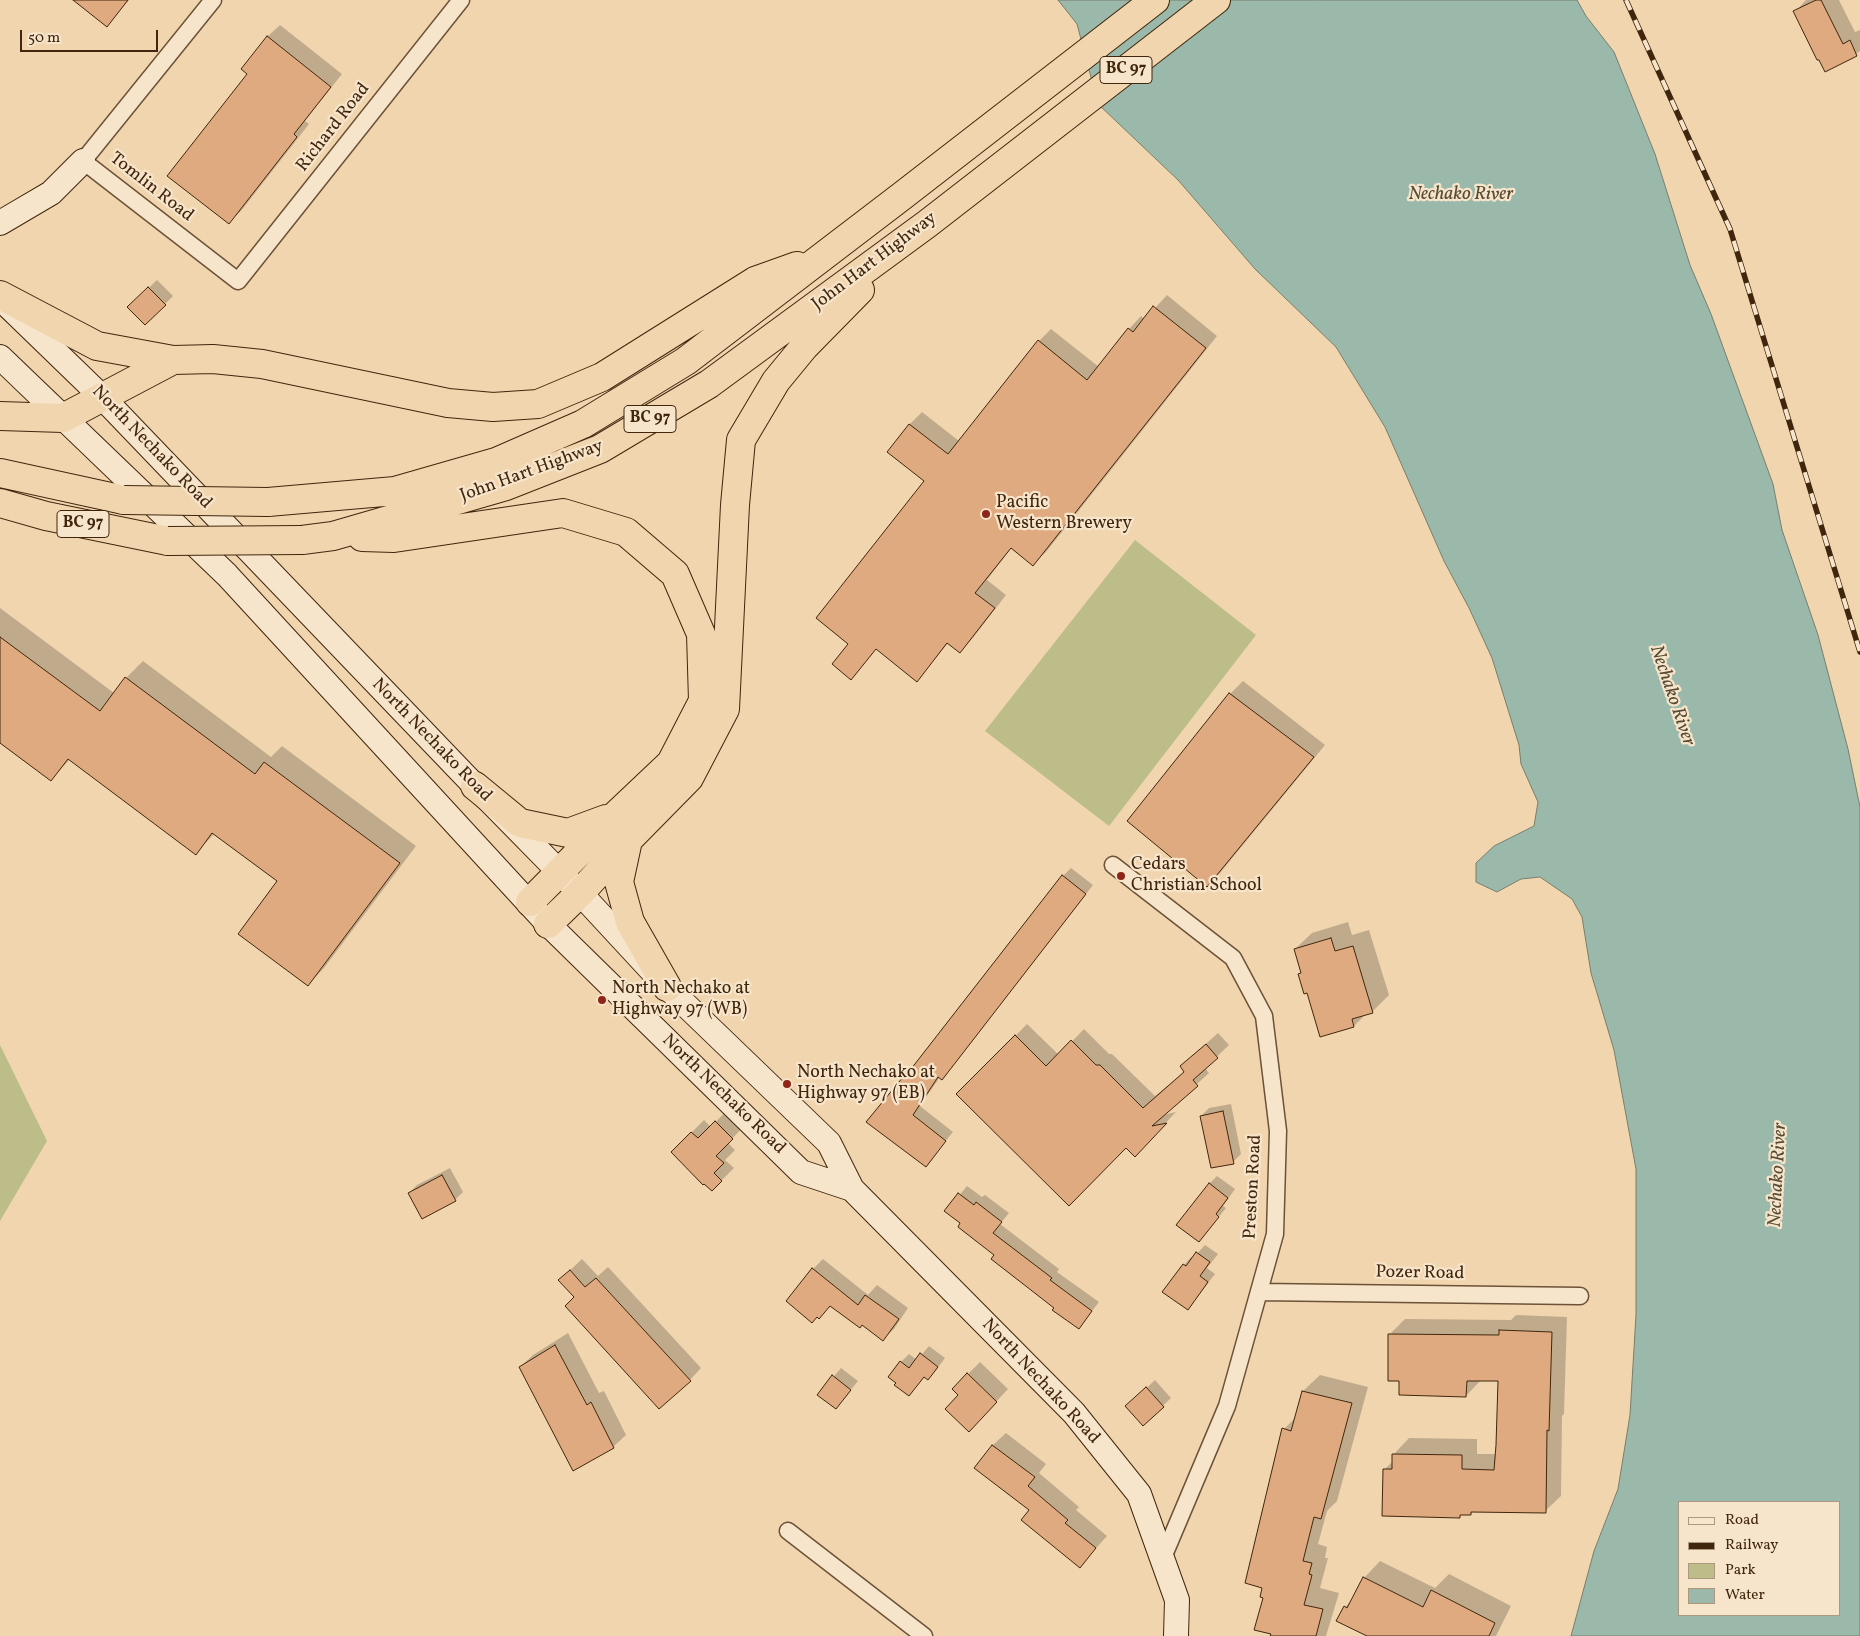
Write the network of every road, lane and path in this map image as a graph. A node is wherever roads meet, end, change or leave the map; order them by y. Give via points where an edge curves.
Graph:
1 (213, 0) edge
2 (461, 0) edge
3 (1155, 0) edge
4 (1216, 0) edge
5 (83, 160) junction
6 (0, 223) edge
7 (927, 224) junction
8 (820, 258) junction
9 (238, 281) joint
10 (0, 297) edge
11 (0, 358) edge
12 (173, 360) junction
13 (102, 397) junction
14 (0, 416) edge
15 (63, 418) junction
16 (0, 473) edge
17 (0, 503) edge
18 (334, 536) junction
19 (474, 786) junction
20 (615, 816) junction
21 (629, 839) junction
22 (1113, 865) dead end
23 (559, 873) junction
24 (580, 893) junction
25 (530, 902) junction
26 (548, 924) junction
27 (667, 987) junction
28 (852, 1189) junction
29 (1259, 1292) junction
30 (1580, 1296) dead end
31 (788, 1531) dead end
32 (1162, 1560) junction
33 (924, 1636) edge
34 (1176, 1636) edge

1 - 5 street, Tomlin Road
2 - 9 street, Richard Road
3 - 8 highway, John Hart Highway / BC 97
4 - 7 highway, John Hart Highway / BC 97
5 - 6 main road via 51,193
5 - 9 street, Tomlin Road
7 - 18 highway, John Hart Highway / BC 97 via 709,384 600,449 506,486
7 - 21 highway via 804,347 776,381 741,440 725,709 689,778
8 - 12 highway via 755,281 602,377 538,404 493,407 448,403 262,364 213,359
8 - 16 highway, John Hart Highway / BC 97, bridge via 686,361 582,424 496,462 395,490 268,502 124,500
10 - 12 highway via 97,346
10 - 13 main road, North Nechako Road
11 - 15 main road, North Nechako Road
12 - 13 highway
13 - 15 highway
13 - 19 main road, North Nechako Road
14 - 15 highway
15 - 25 main road, North Nechako Road via 227,575
17 - 18 highway, John Hart Highway / BC 97, bridge via 46,516 168,541 302,540
18 - 20 highway via 394,538 563,514 626,532 675,574 701,634 703,701 670,763
19 - 20 highway via 520,822 568,833
19 - 23 main road, North Nechako Road
20 - 23 highway
21 - 24 highway
21 - 27 highway via 619,882 630,922
22 - 29 street, Preston Road via 1233,958 1264,1016 1278,1131 1275,1234
23 - 24 main road, North Nechako Road
23 - 25 highway
24 - 26 highway
24 - 27 main road, North Nechako Road
25 - 26 main road, North Nechako Road
26 - 28 main road, North Nechako Road via 801,1172
27 - 28 main road, North Nechako Road via 829,1143
28 - 32 main road, North Nechako Road via 1074,1413 1139,1494
29 - 30 street, Pozer Road
29 - 32 street, Preston Road via 1227,1406
31 - 33 street
32 - 34 main road, North Nechako Road via 1176,1600

